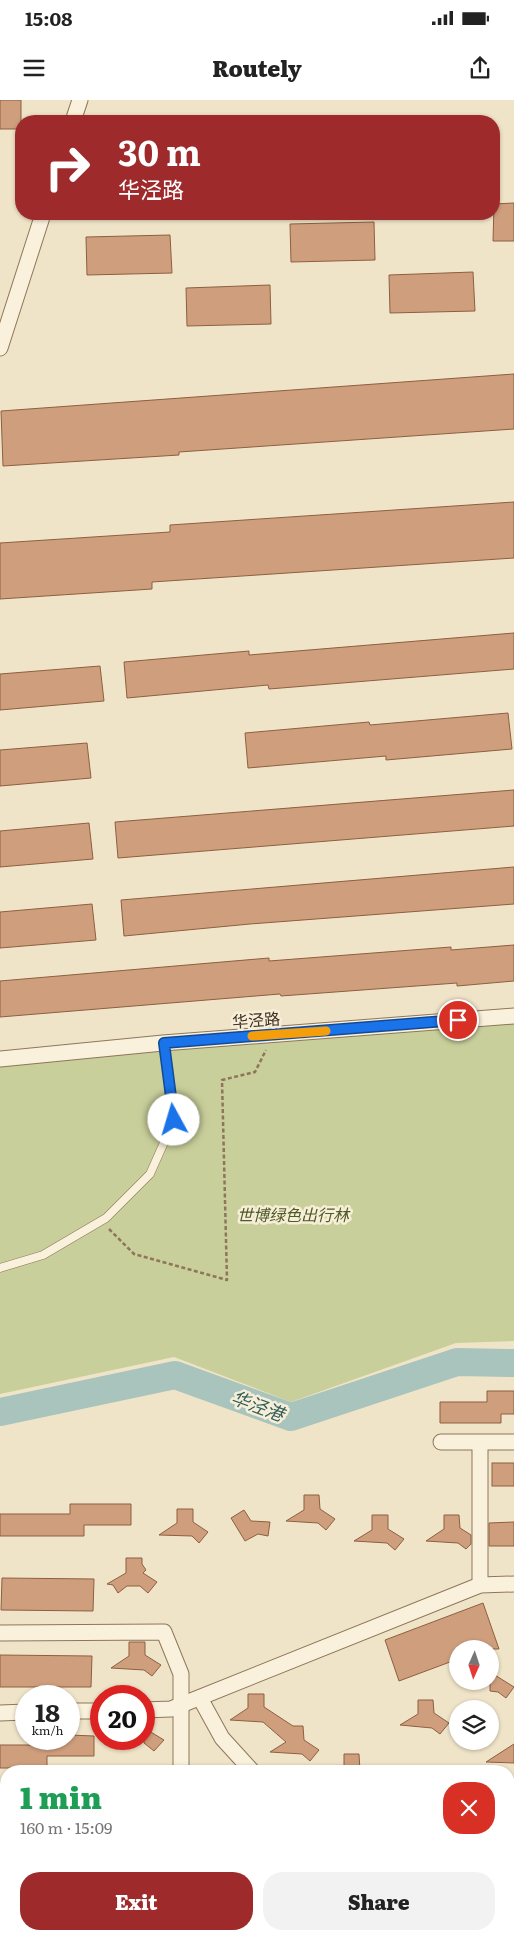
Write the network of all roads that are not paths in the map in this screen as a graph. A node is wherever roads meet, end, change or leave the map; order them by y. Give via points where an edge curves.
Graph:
1 (80, 100) edge
2 (75, 115) edge
3 (41, 220) edge
4 (0, 348) edge
5 (514, 1016) edge
6 (164, 1043) junction
7 (0, 1059) edge
8 (0, 1268) edge
9 (441, 1442) dead end
10 (514, 1442) edge
11 (480, 1443) junction
12 (514, 1584) edge
13 (480, 1585) junction
14 (0, 1633) edge
15 (200, 1698) junction
16 (180, 1705) junction
17 (155, 1710) edge
18 (15, 1712) edge
19 (0, 1713) edge
20 (181, 1765) edge
21 (247, 1765) edge

1 - 2 street
3 - 4 street
5 - 6 street, 华泾路
6 - 7 street, 华泾路
6 - 8 lane via 174,1120 150,1174 101,1221 43,1255
9 - 11 street
10 - 11 street
11 - 13 street
12 - 13 street
13 - 15 street
14 - 16 street via 164,1632 181,1674
15 - 16 street
15 - 21 street via 222,1738
16 - 17 street
16 - 20 street
18 - 19 street

